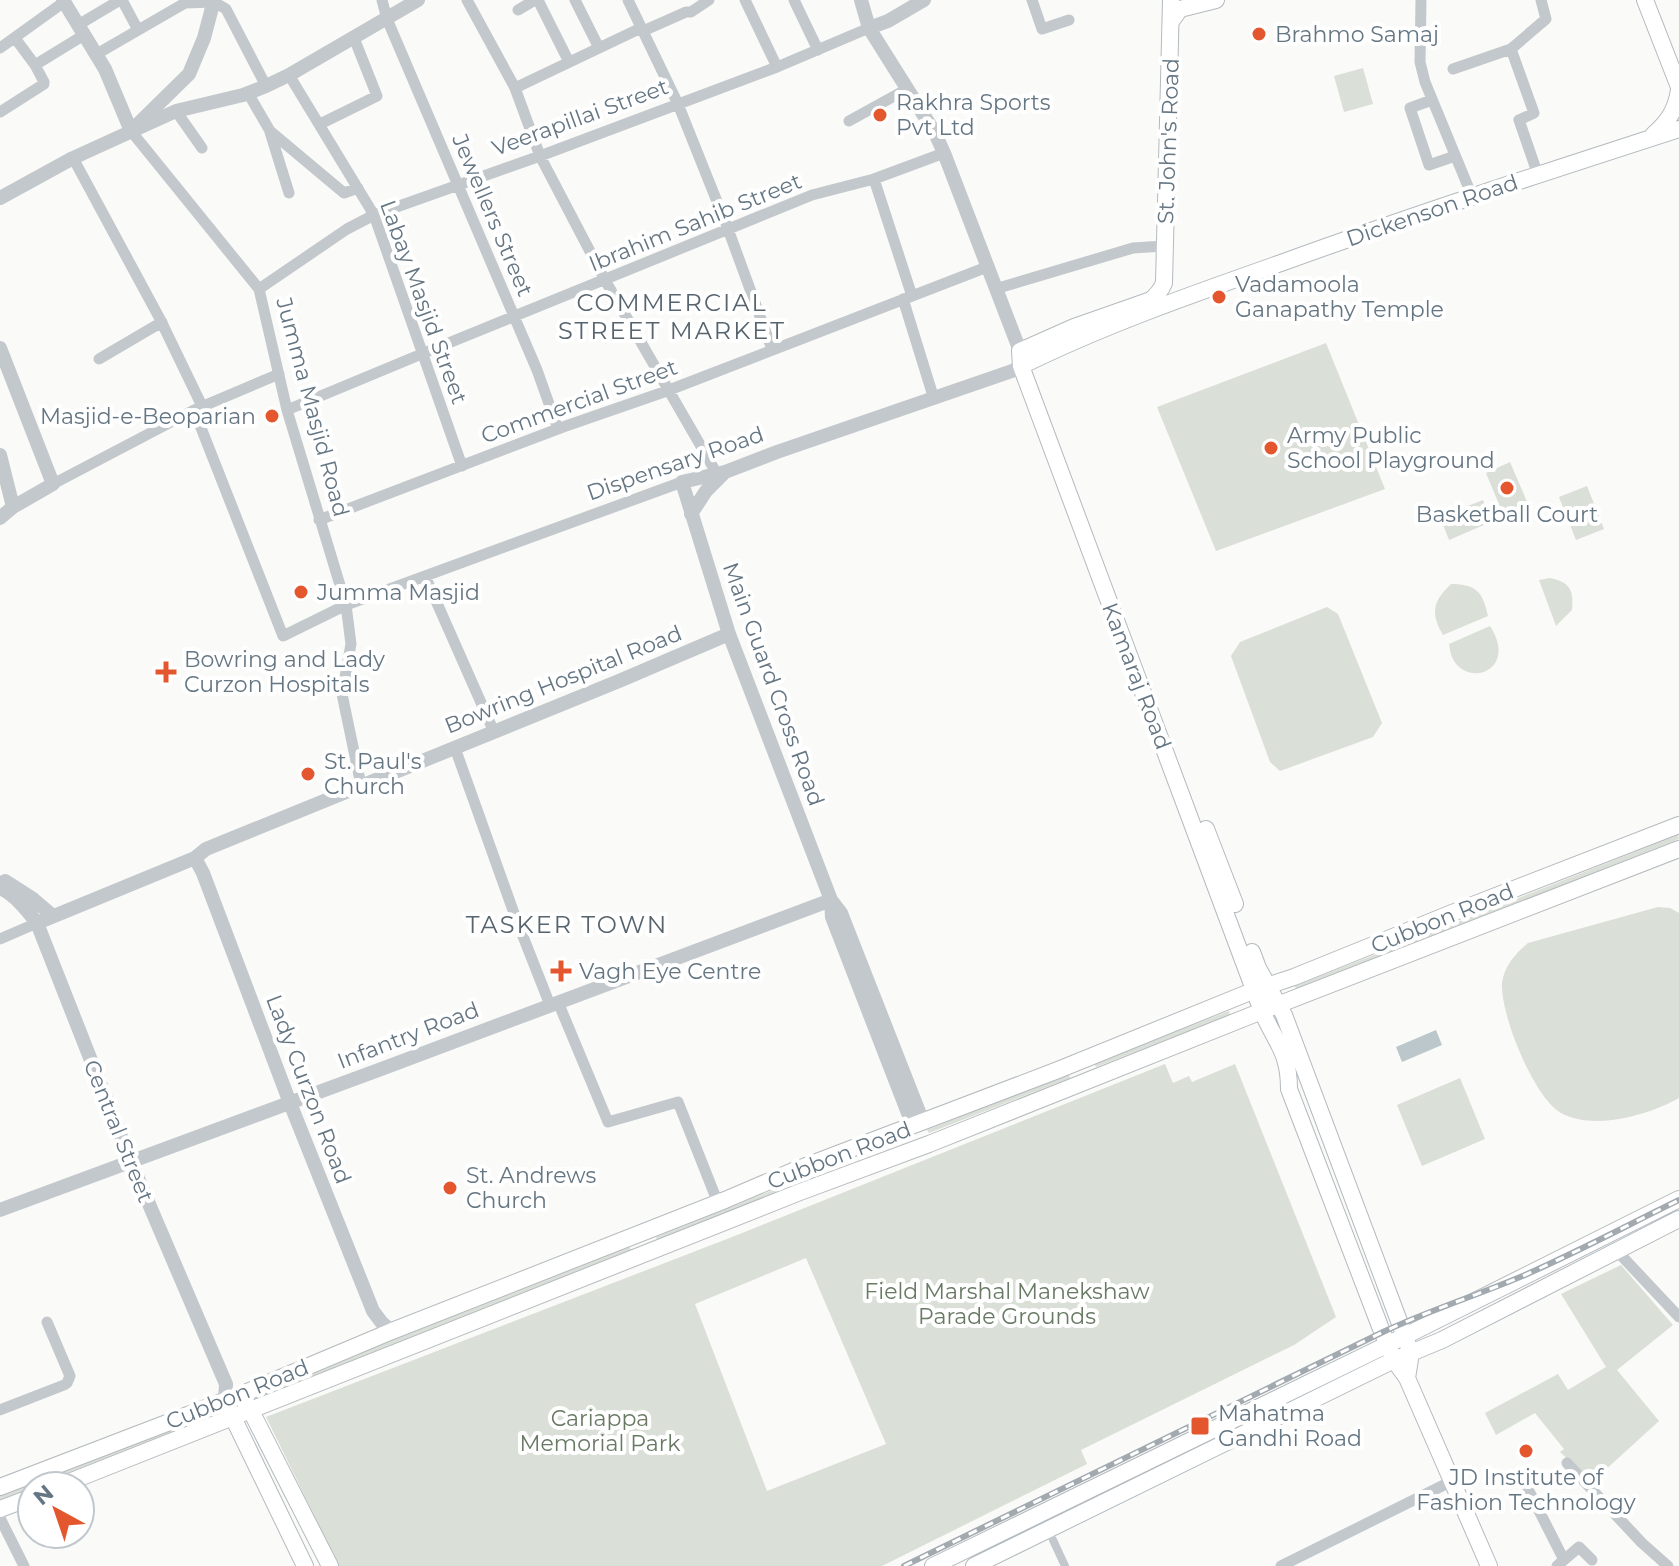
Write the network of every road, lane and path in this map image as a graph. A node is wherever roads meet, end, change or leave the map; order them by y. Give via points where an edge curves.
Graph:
1 (121, 0) edge
2 (382, 0) edge
3 (418, 0) edge
4 (467, 0) edge
5 (536, 0) edge
6 (575, 0) edge
7 (628, 0) edge
8 (709, 0) edge
9 (745, 0) edge
10 (794, 0) edge
11 (861, 0) edge
12 (1032, 0) edge
13 (1171, 0) edge
14 (1216, 0) edge
15 (1421, 0) edge
16 (1541, 0) edge
17 (1645, 0) edge
18 (63, 1) edge
19 (214, 1) edge
20 (917, 2) edge
21 (518, 10) dead end
22 (387, 19) junction
23 (1069, 20) dead end
24 (1172, 20) junction
25 (869, 28) junction
26 (81, 30) junction
27 (138, 30) junction
28 (642, 30) junction
29 (15, 38) junction
30 (354, 38) junction
31 (0, 48) edge
32 (599, 48) junction
33 (1511, 49) junction
34 (818, 50) junction
35 (95, 55) junction
36 (569, 62) junction
37 (35, 65) junction
38 (777, 67) junction
39 (1453, 69) dead end
40 (289, 75) junction
41 (266, 86) junction
42 (515, 88) junction
43 (907, 89) junction
44 (1679, 89) edge
45 (248, 93) junction
46 (1432, 100) junction
47 (678, 104) junction
48 (176, 111) junction
49 (0, 112) edge
50 (849, 121) dead end
51 (320, 124) junction
52 (1679, 129) edge
53 (131, 131) junction
54 (270, 131) junction
55 (1649, 138) junction
56 (202, 148) dead end
57 (944, 153) junction
58 (540, 156) junction
59 (1455, 156) junction
60 (73, 158) junction
61 (1538, 175) junction
62 (874, 179) junction
63 (458, 184) junction
64 (358, 188) junction
65 (289, 193) dead end
66 (1472, 196) junction
67 (0, 198) edge
68 (374, 215) junction
69 (728, 229) junction
70 (1164, 246) junction
71 (987, 267) junction
72 (605, 280) junction
73 (1164, 283) junction
74 (259, 289) junction
75 (995, 289) junction
76 (1187, 296) junction
77 (908, 297) junction
78 (515, 317) junction
79 (162, 322) junction
80 (0, 348) edge
81 (772, 349) junction
82 (424, 353) junction
83 (99, 359) dead end
84 (1023, 360) junction
85 (279, 374) junction
86 (670, 389) junction
87 (934, 399) junction
88 (198, 408) junction
89 (287, 410) junction
90 (558, 429) junction
91 (0, 455) edge
92 (462, 466) junction
93 (721, 473) junction
94 (682, 482) junction
95 (53, 484) junction
96 (13, 507) junction
97 (691, 514) junction
98 (0, 518) edge
99 (319, 520) junction
100 (425, 576) junction
101 (346, 605) junction
102 (729, 634) junction
103 (494, 732) junction
104 (455, 748) junction
105 (361, 785) junction
106 (1679, 825) edge
107 (1679, 849) edge
108 (195, 858) junction
109 (0, 879) edge
110 (0, 888) edge
111 (831, 900) junction
112 (53, 916) junction
113 (37, 923) junction
114 (0, 939) edge
115 (1262, 988) junction
116 (554, 1004) junction
117 (1279, 1004) junction
118 (1262, 1011) junction
119 (1079, 1062) junction
120 (1085, 1081) junction
121 (912, 1090) junction
122 (290, 1103) junction
123 (949, 1112) junction
124 (918, 1124) junction
125 (131, 1162) junction
126 (793, 1171) junction
127 (800, 1192) junction
128 (1679, 1199) edge
129 (1354, 1202) junction
130 (718, 1203) junction
131 (1335, 1209) junction
132 (0, 1210) edge
133 (1679, 1219) edge
134 (636, 1235) junction
135 (644, 1255) junction
136 (1620, 1255) junction
137 (1679, 1317) edge
138 (47, 1322) dead end
139 (392, 1331) junction
140 (1405, 1336) junction
141 (1387, 1344) junction
142 (1411, 1353) junction
143 (1394, 1360) junction
144 (1407, 1378) junction
145 (230, 1393) junction
146 (0, 1410) edge
147 (251, 1411) junction
148 (233, 1418) junction
149 (1567, 1463) dead end
150 (96, 1472) edge
151 (1452, 1481) junction
152 (0, 1487) edge
153 (1528, 1489) dead end
154 (0, 1518) edge
155 (1053, 1540) dead end
156 (1592, 1560) dead end
157 (1561, 1563) edge
158 (24, 1566) edge
159 (305, 1566) edge
160 (330, 1566) edge
161 (933, 1566) edge
162 (974, 1566) edge
163 (1065, 1566) edge
164 (1281, 1566) edge
165 (1489, 1566) edge
166 (1668, 1566) edge

1 - 26 street
1 - 27 street
2 - 22 street, Jewellers Street
3 - 22 street
4 - 42 street
5 - 21 street
5 - 36 street
6 - 32 street
7 - 28 street
8 - 28 street
9 - 38 street
10 - 34 street
11 - 25 street, Kamaraj Road
12 - 23 street via 1042,29
13 - 24 main road, St. John's Road
14 - 24 main road via 1180,9
15 - 46 street via 1420,62
16 - 33 street via 1546,19
17 - 44 main road
18 - 26 street, Jumma Masjid Road
18 - 29 street
19 - 27 street via 185,3
19 - 41 street via 226,9
19 - 53 street via 189,74
20 - 25 street, Veerapillai Street
22 - 30 street
22 - 63 street, Jewellers Street
24 - 70 main road, St. John's Road
25 - 34 street, Veerapillai Street
25 - 43 street, Kamaraj Road
26 - 35 street, Jumma Masjid Road
26 - 37 street
27 - 35 street
28 - 32 street
28 - 47 street
29 - 31 street
29 - 37 street
30 - 40 street
30 - 51 street via 377,96
32 - 36 street
33 - 39 street
33 - 61 street via 1534,113 1519,120
34 - 38 street, Veerapillai Street
35 - 53 street, Jumma Masjid Road
36 - 42 street
37 - 49 street via 44,84
38 - 47 street, Veerapillai Street
40 - 41 street
40 - 51 street, Labay Masjid Street
41 - 45 street
42 - 58 street
43 - 50 street
43 - 57 street, Kamaraj Road
44 - 55 main road via 1675,111
45 - 48 street
45 - 54 street
46 - 59 street
46 - 59 street via 1410,108 1429,165
47 - 58 street, Veerapillai Street
47 - 69 street
48 - 53 street
48 - 56 street
51 - 64 street, Labay Masjid Street
52 - 55 main road, Dickenson Road
53 - 60 street
53 - 74 street, Jumma Masjid Road
54 - 64 street via 344,193
54 - 65 street
55 - 61 main road, Dickenson Road
57 - 62 street, Ibrahim Sahib Street
57 - 71 street, Kamaraj Road
58 - 63 street, Veerapillai Street
58 - 72 street
59 - 66 street
60 - 67 street
60 - 79 street
61 - 66 main road, Dickenson Road
62 - 69 street, Ibrahim Sahib Street via 812,195
62 - 77 street
63 - 68 street, Veerapillai Street
63 - 78 street, Jewellers Street
64 - 68 street, Labay Masjid Street
66 - 76 main road, Dickenson Road
68 - 74 street, Veerapillai Street
68 - 82 street, Labay Masjid Street
69 - 72 street, Ibrahim Sahib Street
69 - 81 street
70 - 73 main road, St. John's Road
70 - 75 street via 1133,248
71 - 75 street, Kamaraj Road
71 - 77 street, Commercial Street
72 - 78 street, Ibrahim Sahib Street
72 - 86 street
73 - 76 main road via 1173,293
73 - 84 main road via 1151,300 1088,322
74 - 85 street, Jumma Masjid Road
75 - 84 street, Kamaraj Road
76 - 84 main road, Dickenson Road
77 - 81 street, Commercial Street
77 - 87 street
78 - 82 street, Ibrahim Sahib Street
78 - 90 street, Jewellers Street
79 - 83 street
79 - 88 street
80 - 95 street
81 - 86 street, Commercial Street
82 - 89 street, Ibrahim Sahib Street
82 - 92 street, Labay Masjid Street
84 - 87 street, Dispensary Road via 1012,371
84 - 115 main road, Kamaraj Road
85 - 88 street
85 - 89 street, Jumma Masjid Road
86 - 90 street, Commercial Street
86 - 93 street
87 - 93 street, Dispensary Road
88 - 95 street
88 - 101 street, Dispensary Road via 283,636
89 - 99 street, Jumma Masjid Road
90 - 92 street, Commercial Street
91 - 96 street
92 - 99 street, Commercial Street
93 - 94 street, Dispensary Road
93 - 97 street
94 - 97 street, Main Guard Cross Road
94 - 100 street, Dispensary Road
95 - 96 street
96 - 98 street
97 - 102 street, Main Guard Cross Road
99 - 101 street, Jumma Masjid Road
100 - 101 street, Dispensary Road
100 - 103 street
101 - 105 street, Jumma Masjid Road via 351,644 342,694
102 - 103 street, Bowring Hospital Road
102 - 111 street, Main Guard Cross Road
103 - 104 street, Bowring Hospital Road
104 - 105 street, Bowring Hospital Road
104 - 116 street via 515,916
105 - 108 street, Bowring Hospital Road
106 - 115 main road, Cubbon Road
107 - 117 main road, Cubbon Road
108 - 112 street, Bowring Hospital Road
108 - 122 street, Lady Curzon Road
109 - 112 street
110 - 113 street, Central Street
111 - 116 street, Infantry Road
111 - 121 street, Main Guard Cross Road via 841,913
111 - 124 street, Main Guard Cross Road via 832,917
112 - 113 street, Bowring Hospital Road
113 - 114 street
113 - 125 street, Central Street
115 - 117 main road, Kamaraj Road
115 - 118 main road, Kamaraj Road
115 - 119 main road, Cubbon Road
116 - 122 street, Infantry Road
116 - 130 street via 608,1122 678,1102
117 - 118 main road, Cubbon Road
117 - 129 main road, Kamaraj Road
118 - 120 main road, Cubbon Road
118 - 131 main road, Kamaraj Road via 1285,1058 1289,1089
119 - 120 main road
119 - 123 main road, Cubbon Road
120 - 127 main road, Cubbon Road
121 - 123 street via 932,1108
121 - 124 street, Main Guard Cross Road
122 - 125 street, Infantry Road
122 - 139 street, Lady Curzon Road via 373,1311
123 - 124 main road, Cubbon Road
124 - 126 main road, Cubbon Road
125 - 132 street, Infantry Road
125 - 145 street, Central Street
126 - 127 main road
126 - 130 main road, Cubbon Road
127 - 135 main road, Cubbon Road
128 - 140 main road
129 - 131 main road
129 - 140 main road, Kamaraj Road
130 - 134 main road, Cubbon Road
131 - 141 main road, Kamaraj Road
133 - 136 main road
134 - 135 main road
134 - 139 main road, Cubbon Road
135 - 147 main road, Cubbon Road
136 - 137 street
136 - 142 main road
138 - 146 street via 70,1379
139 - 145 main road, Cubbon Road
140 - 141 main road
140 - 142 main road, Kamaraj Road
141 - 143 main road, Kamaraj Road
141 - 161 main road
142 - 143 main road
142 - 144 main road
143 - 144 main road, Kamaraj Road
143 - 162 main road
144 - 151 main road, Kamaraj Road
145 - 147 main road, Central Street
145 - 148 main road, Central Street
145 - 152 main road, Cubbon Road
147 - 148 main road, Cubbon Road
147 - 160 main road, Central Street
148 - 150 main road, Cubbon Road
148 - 159 main road, Central Street
149 - 166 street
151 - 164 street
151 - 165 main road, Kamaraj Road
153 - 157 street
154 - 158 street
155 - 163 street
156 - 157 street via 1579,1547

